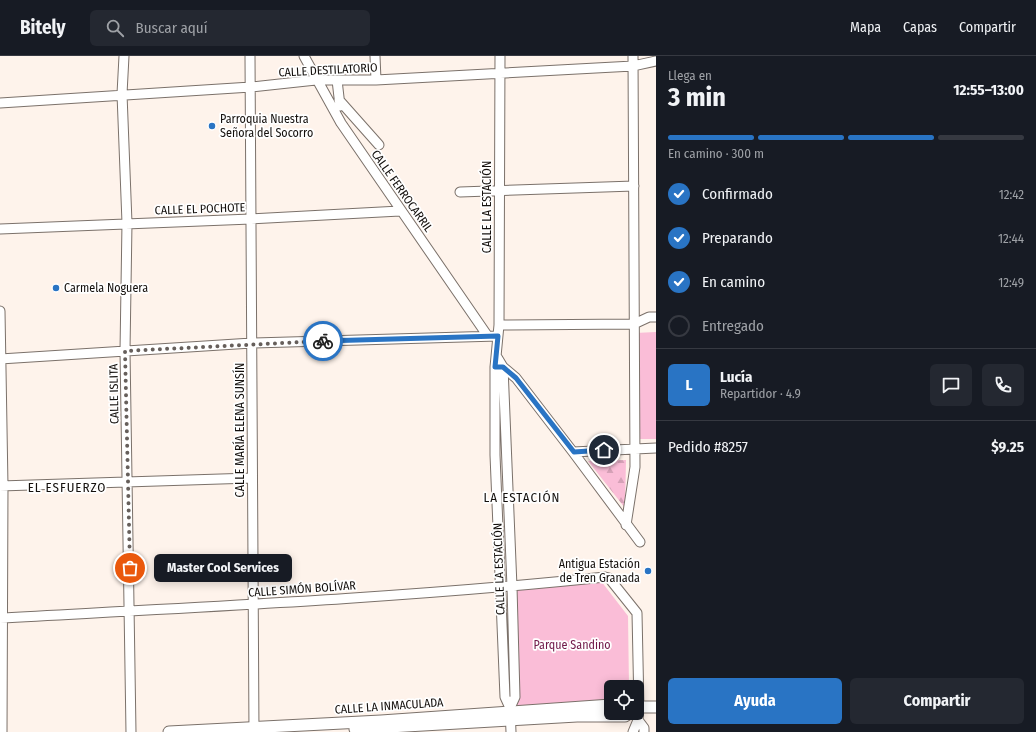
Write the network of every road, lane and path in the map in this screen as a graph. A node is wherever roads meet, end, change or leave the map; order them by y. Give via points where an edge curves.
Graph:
1 (124, 56) edge
2 (250, 56) edge
3 (304, 56) edge
4 (375, 56) edge
5 (500, 56) edge
6 (633, 61) edge
7 (656, 61) edge
8 (501, 73) junction
9 (316, 80) junction
10 (337, 80) junction
11 (376, 80) junction
12 (251, 86) junction
13 (122, 94) junction
14 (339, 100) junction
15 (0, 103) edge
16 (341, 123) junction
17 (379, 145) dead end
18 (634, 186) junction
19 (499, 190) junction
20 (460, 192) dead end
21 (400, 210) junction
22 (251, 219) junction
23 (127, 223) junction
24 (0, 229) edge
25 (0, 311) edge
26 (656, 317) edge
27 (634, 324) junction
28 (499, 325) junction
29 (487, 335) junction
30 (498, 336) junction
31 (252, 343) junction
32 (125, 351) junction
33 (1, 359) edge
34 (499, 367) junction
35 (635, 448) junction
36 (656, 448) edge
37 (574, 452) junction
38 (495, 455) junction
39 (507, 455) junction
40 (252, 478) junction
41 (128, 482) junction
42 (2, 486) edge
43 (509, 522) junction
44 (498, 524) junction
45 (626, 525) junction
46 (640, 542) dead end
47 (512, 587) junction
48 (500, 588) junction
49 (253, 605) junction
50 (130, 611) junction
51 (1, 618) edge
52 (636, 680) edge
53 (604, 706) edge
54 (656, 707) edge
55 (644, 709) edge
56 (576, 712) junction
57 (604, 714) edge
58 (511, 718) edge
59 (635, 720) edge
60 (640, 720) edge
61 (380, 727) edge
62 (254, 730) edge
63 (2, 732) edge
64 (131, 732) edge
65 (169, 732) edge
66 (305, 732) edge
67 (633, 732) edge
68 (644, 732) edge

1 - 13 street, CALLE ISLITA
2 - 12 street, CALLE MARÍA ELENA SUNSÍN
3 - 9 street, CALLE FERROCARRIL
4 - 11 street
5 - 8 street, CALLE LA ESTACIÓN
6 - 7 street, CALLE DESTILATORIO
6 - 8 street, CALLE DESTILATORIO
6 - 18 street
8 - 11 street, CALLE DESTILATORIO
8 - 19 street, CALLE LA ESTACIÓN
9 - 10 street, CALLE DESTILATORIO
9 - 12 street, CALLE DESTILATORIO
9 - 16 street, CALLE FERROCARRIL
10 - 11 street, CALLE DESTILATORIO
10 - 14 street
12 - 13 street, CALLE DESTILATORIO
12 - 22 street, CALLE MARÍA ELENA SUNSÍN
13 - 15 street, CALLE DESTILATORIO
13 - 23 street, CALLE ISLITA
14 - 16 street
14 - 17 street
16 - 21 street, CALLE FERROCARRIL
18 - 19 street
18 - 27 street
19 - 20 street
19 - 28 street, CALLE LA ESTACIÓN
21 - 22 street, CALLE EL POCHOTE
21 - 29 street, CALLE FERROCARRIL
22 - 23 street, CALLE EL POCHOTE
22 - 31 street, CALLE MARÍA ELENA SUNSÍN
23 - 24 street, CALLE EL POCHOTE
23 - 32 street, CALLE ISLITA
25 - 33 street
26 - 27 street via 649,317
27 - 28 street
27 - 35 street
28 - 30 street, CALLE LA ESTACIÓN
29 - 30 street
29 - 31 street
30 - 34 street, CALLE LA ESTACIÓN
31 - 32 street
31 - 40 street, CALLE MARÍA ELENA SUNSÍN
32 - 33 street
32 - 41 street, CALLE ISLITA
33 - 42 street
34 - 37 street via 516,378
34 - 38 street, CALLE LA ESTACIÓN
34 - 39 street, CALLE LA ESTACIÓN
35 - 36 street
35 - 37 street
35 - 45 street
37 - 45 street
38 - 39 street
38 - 44 street, CALLE LA ESTACIÓN
39 - 43 street, CALLE LA ESTACIÓN
40 - 41 street
40 - 49 street, CALLE MARÍA ELENA SUNSÍN
41 - 42 street
41 - 50 street, CALLE ISLITA
42 - 51 street
43 - 44 street
43 - 47 street, CALLE LA ESTACIÓN
44 - 48 street, CALLE LA ESTACIÓN
45 - 46 street
47 - 48 street, CALLE SIMÓN BOLÍVAR
47 - 52 street, CALLE SIMÓN BOLÍVAR via 609,578 637,613
47 - 58 street, CALLE LA ESTACIÓN via 514,697
48 - 49 street, CALLE SIMÓN BOLÍVAR
48 - 58 street, CALLE LA ESTACIÓN via 505,697
49 - 50 street, CALLE SIMÓN BOLÍVAR
49 - 62 street, CALLE MARÍA ELENA SUNSÍN
50 - 51 street, CALLE SIMÓN BOLÍVAR
50 - 64 street, CALLE ISLITA
51 - 63 street
53 - 56 main road, CALLE LA INMACULADA
54 - 55 main road, CALLE LA INMACULADA
56 - 57 main road, CALLE LA INMACULADA
56 - 58 main road, CALLE LA INMACULADA
58 - 61 main road, CALLE LA INMACULADA via 445,720
59 - 67 street
60 - 68 street
61 - 62 main road, CALLE LA INMACULADA
61 - 66 main road, CALLE LA INMACULADA
62 - 65 main road, CALLE LA INMACULADA

